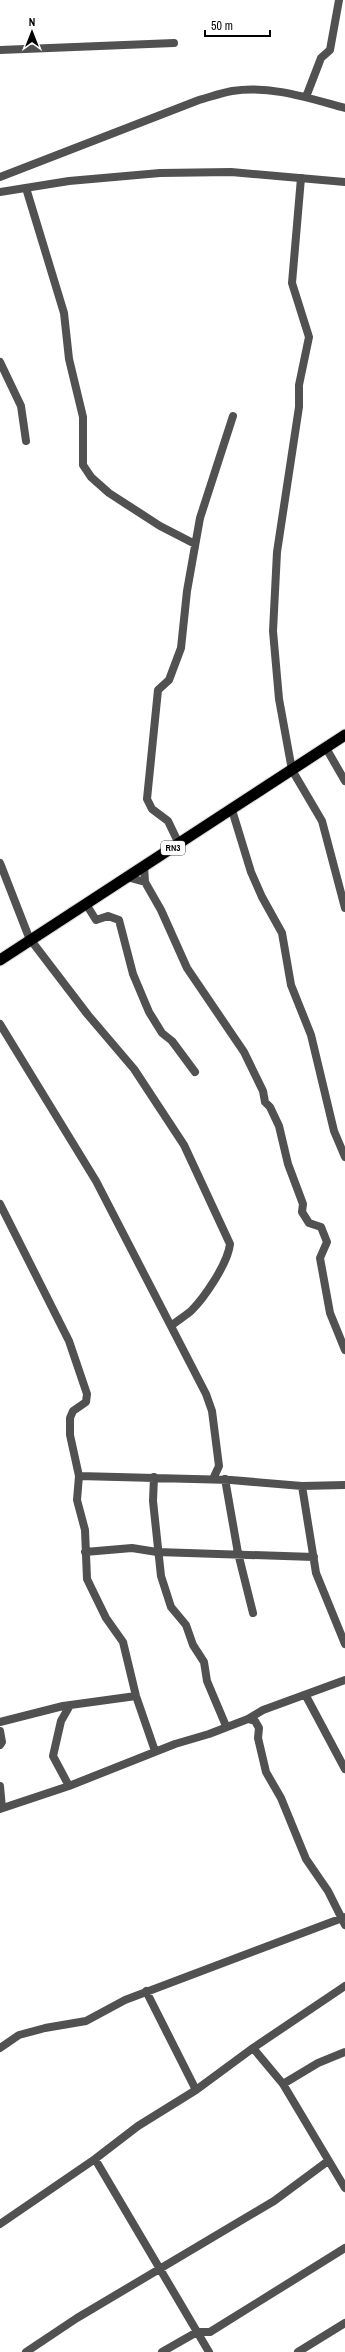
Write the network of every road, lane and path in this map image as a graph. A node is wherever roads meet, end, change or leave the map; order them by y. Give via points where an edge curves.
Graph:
1 (339, 0) edge
2 (174, 43) dead end
3 (0, 50) edge
4 (306, 97) junction
5 (345, 108) edge
6 (0, 177) edge
7 (301, 178) junction
8 (345, 182) edge
9 (26, 188) junction
10 (0, 192) edge
11 (0, 362) edge
12 (233, 416) dead end
13 (26, 441) dead end
14 (195, 544) junction
15 (345, 735) edge
16 (326, 748) junction
17 (292, 770) junction
18 (345, 781) edge
19 (232, 810) junction
20 (179, 844) junction
21 (0, 864) edge
22 (144, 866) junction
23 (127, 877) junction
24 (144, 882) junction
25 (86, 904) junction
26 (345, 908) edge
27 (30, 940) junction
28 (0, 960) edge
29 (0, 1024) edge
30 (196, 1072) dead end
31 (345, 1157) edge
32 (0, 1204) edge
33 (171, 1326) junction
34 (345, 1350) edge
35 (79, 1476) junction
36 (154, 1477) junction
37 (213, 1479) junction
38 (225, 1480) junction
39 (302, 1486) junction
40 (345, 1486) edge
41 (85, 1552) junction
42 (157, 1552) junction
43 (238, 1553) junction
44 (314, 1557) junction
45 (253, 1613) dead end
46 (345, 1644) edge
47 (345, 1680) edge
48 (136, 1696) junction
49 (306, 1696) junction
50 (69, 1707) junction
51 (248, 1719) junction
52 (0, 1722) edge
53 (226, 1726) junction
54 (0, 1730) edge
55 (0, 1745) edge
56 (155, 1751) junction
57 (345, 1769) edge
58 (0, 1786) edge
59 (69, 1786) junction
60 (1, 1808) edge
61 (344, 1920) edge
62 (345, 1986) edge
63 (146, 1991) junction
64 (0, 2048) edge
65 (253, 2048) junction
66 (345, 2052) edge
67 (283, 2084) junction
68 (196, 2090) junction
69 (95, 2158) junction
70 (328, 2161) junction
71 (345, 2188) edge
72 (0, 2224) edge
73 (345, 2248) edge
74 (160, 2269) junction
75 (345, 2323) edge
76 (197, 2332) junction
77 (26, 2352) edge
78 (162, 2352) edge
79 (209, 2352) edge
80 (298, 2352) edge

1 - 4 street via 330,50 321,58
2 - 3 street
4 - 5 street
4 - 6 street via 266,90 232,91 199,100
7 - 8 street
7 - 9 street via 231,172 160,173 76,180
7 - 17 street via 292,283 309,337 299,384 299,407 277,552 273,631 279,699
9 - 10 street
9 - 14 street via 64,313 69,359 83,417 83,465 91,477 109,493 160,526
11 - 13 street via 21,406
12 - 14 street via 200,518
14 - 20 street via 181,648 169,680 158,690 147,799 152,809 168,821
15 - 16 highway, RN3
16 - 17 highway, RN3
16 - 18 street
17 - 19 highway, RN3
17 - 26 street via 322,821
19 - 20 highway, RN3
19 - 31 street via 251,872 282,933 291,986 311,1035 334,1131
20 - 22 highway, RN3
21 - 27 street
22 - 23 highway, RN3
22 - 24 street
23 - 24 street
23 - 25 highway, RN3
24 - 34 street via 161,910 187,968 244,1052 263,1091 265,1102 279,1126 288,1164 304,1204 302,1212 309,1222 321,1227 327,1242 320,1258 330,1313
25 - 27 highway, RN3
25 - 30 street via 96,920 108,916 119,920 133,974 148,1012 162,1033 172,1041
27 - 28 highway, RN3
27 - 33 street via 134,1070 181,1139 230,1244 223,1265 203,1295 191,1311
29 - 33 street via 96,1181
32 - 35 street via 69,1341 87,1394 86,1402 73,1411 70,1418 70,1435
33 - 37 street via 212,1410 219,1466
35 - 36 street
35 - 41 street via 76,1500 85,1530
36 - 37 street
36 - 42 street
37 - 38 street
38 - 39 street
38 - 43 street
39 - 40 street
39 - 44 street
41 - 42 street via 132,1548
41 - 48 street via 87,1579 106,1618 123,1642
42 - 43 street
42 - 53 street via 161,1576 171,1607 186,1624 193,1645 204,1662 207,1681
43 - 44 street
43 - 45 street
44 - 46 street via 323,1594
47 - 49 street
48 - 50 street
48 - 56 street
49 - 51 street via 263,1710
49 - 57 street
50 - 52 street via 63,1706
50 - 59 street via 61,1722 53,1756
51 - 53 street
51 - 61 street via 258,1724 258,1738 266,1772 281,1798 306,1858
53 - 56 street
54 - 55 street
56 - 59 street
58 - 60 street
59 - 60 street
61 - 63 street
62 - 65 street
63 - 64 street via 86,2021 19,2035
63 - 68 street
65 - 67 street
65 - 68 street
66 - 67 street via 318,2063
67 - 70 street
68 - 69 street via 138,2126
69 - 72 street
69 - 74 street
70 - 71 street
70 - 74 street via 274,2201
73 - 76 street via 210,2332
74 - 76 street
74 - 77 street via 76,2318
75 - 80 street
76 - 78 street
76 - 79 street

